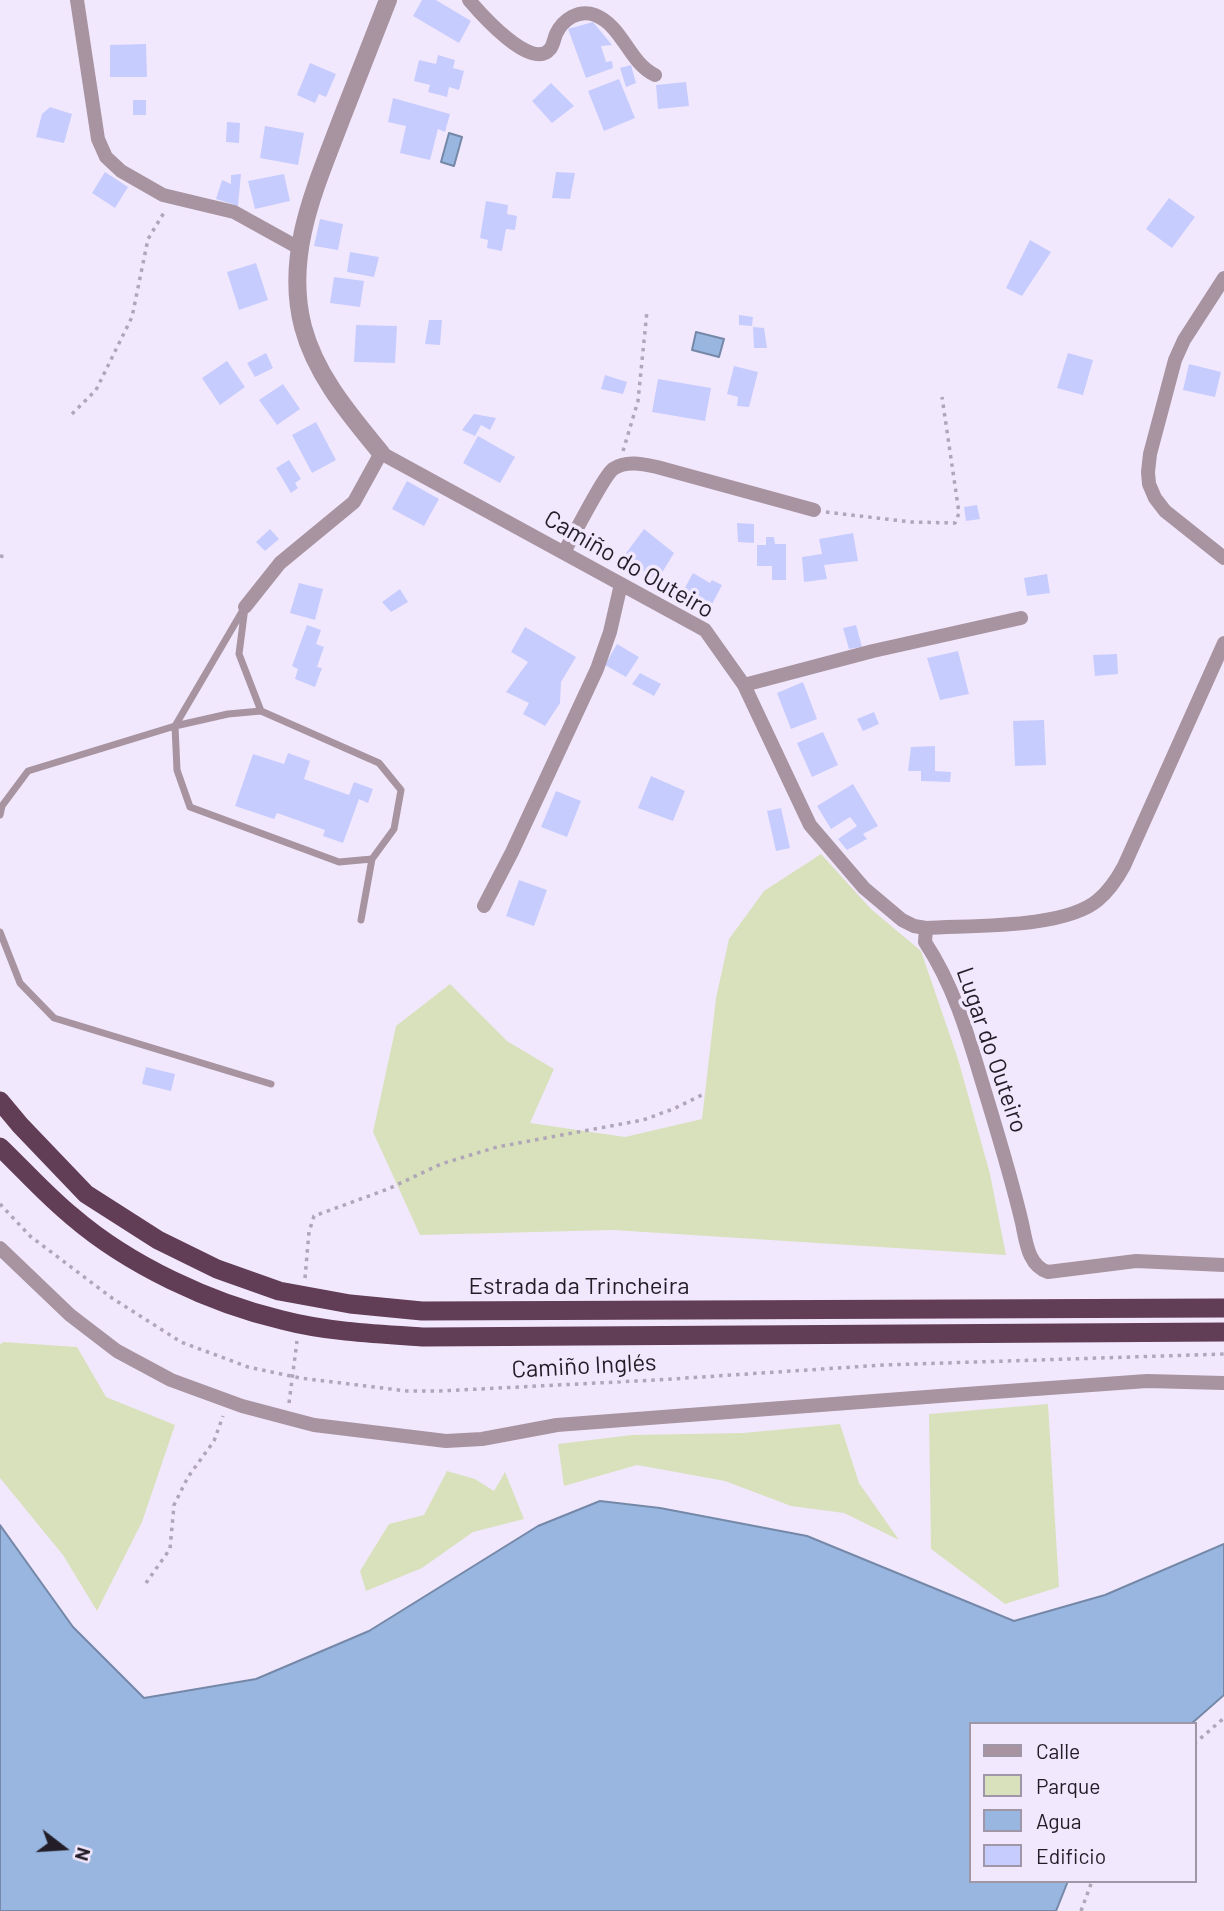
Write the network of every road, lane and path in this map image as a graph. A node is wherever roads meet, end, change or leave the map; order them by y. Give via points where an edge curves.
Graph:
1 (77, 0) edge
2 (387, 0) edge
3 (469, 0) edge
4 (655, 75) dead end
5 (163, 195) junction
6 (299, 248) junction
7 (1224, 278) edge
8 (647, 311) dead end
9 (942, 397) dead end
10 (72, 414) dead end
11 (381, 453) junction
12 (611, 471) junction
13 (814, 510) joint
14 (564, 552) junction
15 (0, 556) edge
16 (6, 557) dead end
17 (1224, 558) edge
18 (621, 584) junction
19 (245, 607) junction
20 (1021, 618) dead end
21 (1224, 643) edge
22 (744, 685) junction
23 (261, 711) junction
24 (175, 726) junction
25 (0, 815) edge
26 (372, 859) junction
27 (484, 906) dead end
28 (361, 920) dead end
29 (926, 928) junction
30 (0, 932) edge
31 (271, 1084) dead end
32 (704, 1094) dead end
33 (0, 1101) edge
34 (0, 1147) edge
35 (0, 1204) edge
36 (0, 1248) edge
37 (1224, 1265) edge
38 (304, 1284) dead end
39 (1224, 1308) edge
40 (1224, 1332) edge
41 (297, 1339) dead end
42 (1224, 1354) edge
43 (1224, 1383) edge
44 (228, 1401) junction
45 (289, 1407) dead end
46 (146, 1583) dead end
47 (1224, 1718) edge
48 (1196, 1742) edge
49 (1091, 1883) edge
50 (1081, 1911) edge

1 - 5 street via 98,139 106,158
2 - 6 street via 328,155
3 - 4 street via 501,34 532,53 550,50 564,21 577,14 593,14 607,22 644,70
5 - 6 street via 234,212
5 - 10 path via 166,208 148,239 132,317 96,390
6 - 11 street via 298,300 317,365
7 - 17 street via 1175,360 1150,454 1149,484 1165,511
8 - 12 path via 638,401 626,445
9 - 13 path via 960,513 955,523
11 - 14 street, Camiño do Outeiro
11 - 19 street via 354,502 280,563
12 - 13 street via 642,463
12 - 14 street
14 - 18 street, Camiño do Outeiro
15 - 16 path
18 - 22 street, Camiño do Outeiro via 705,630
18 - 27 street via 597,669
19 - 23 lane via 239,654
19 - 24 lane
20 - 22 street
21 - 29 street via 1124,866 1096,902 1066,916
22 - 29 street, Camiño do Outeiro via 810,825 863,888 902,920
23 - 24 lane
23 - 26 lane via 379,763 401,790 394,829
24 - 25 lane via 28,771
24 - 26 lane via 177,769 190,807 339,862
26 - 28 lane
29 - 37 street, Lugar do Outeiro via 925,942 954,994 1035,1264 1048,1272 1136,1261
30 - 31 lane via 20,983 54,1018
32 - 38 path via 643,1120 497,1147 441,1164 314,1216
33 - 39 highway, Estrada da Trincheira via 86,1194 158,1240 217,1269 279,1291 350,1304 422,1311
34 - 40 highway, Estrada da Trincheira via 72,1217 145,1266 217,1300 282,1321 358,1333 438,1337
35 - 42 path, Camiño Inglés via 40,1244 146,1322 181,1342 248,1367 300,1378 407,1391 464,1390 883,1365
36 - 44 street via 70,1315 117,1351 171,1380
41 - 45 path
43 - 44 street via 1147,1381 993,1392 557,1425 446,1441 314,1425
44 - 46 path via 214,1441 174,1505 170,1549
47 - 48 path
49 - 50 path

